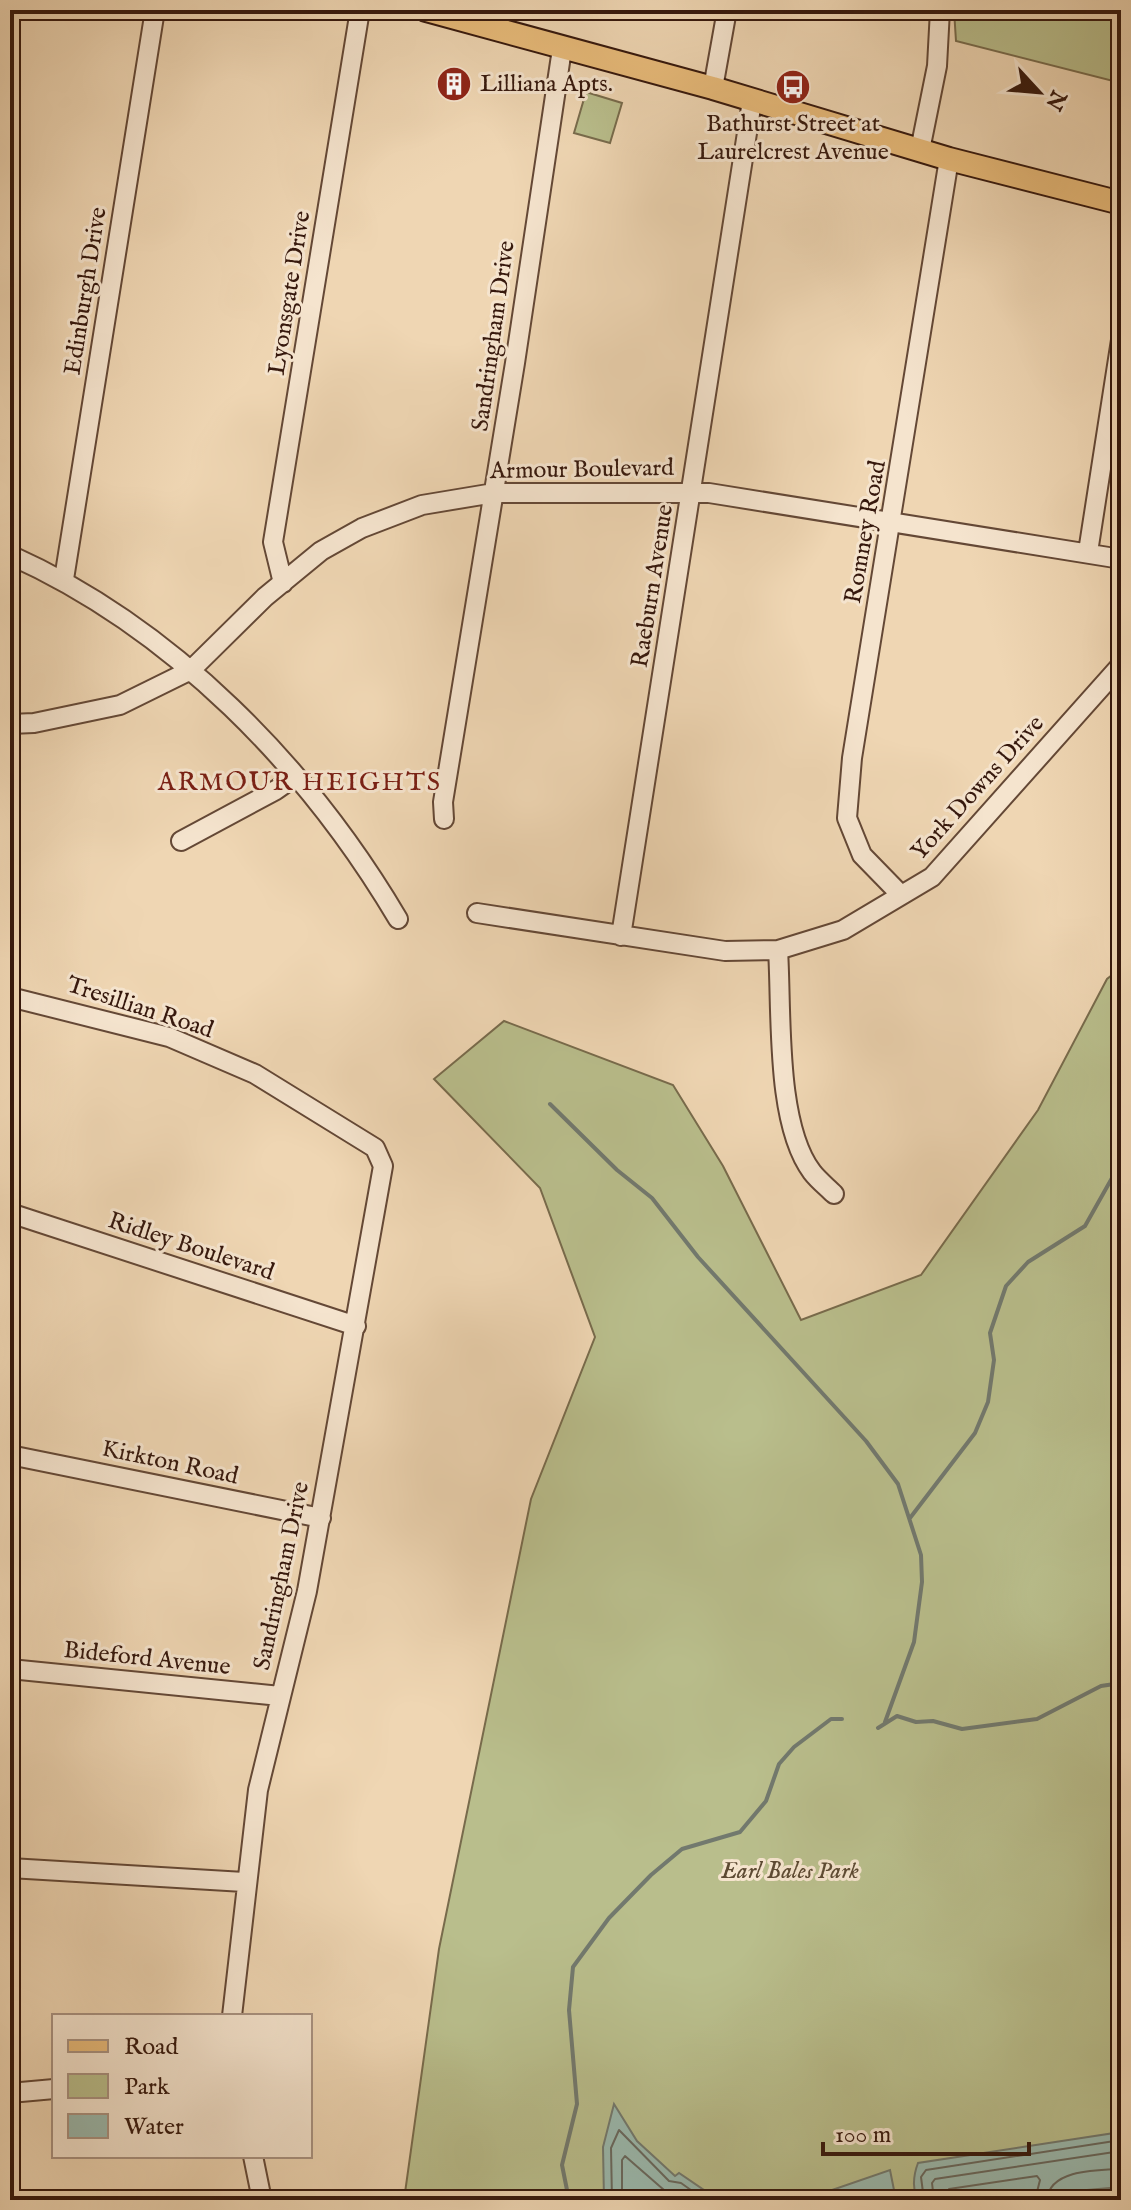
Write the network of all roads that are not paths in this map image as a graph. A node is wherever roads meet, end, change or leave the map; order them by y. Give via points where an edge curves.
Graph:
1 (155, 10) edge
2 (360, 10) edge
3 (426, 10) edge
4 (727, 10) edge
5 (940, 10) edge
6 (562, 49) junction
7 (713, 88) junction
8 (752, 101) junction
9 (920, 150) junction
10 (949, 159) junction
11 (1121, 203) edge
12 (1121, 340) edge
13 (494, 493) junction
14 (693, 493) junction
15 (893, 520) junction
16 (1088, 552) junction
17 (10, 555) edge
18 (1121, 559) edge
19 (64, 579) junction
20 (283, 583) junction
21 (1121, 665) edge
22 (191, 670) junction
23 (10, 724) edge
24 (296, 776) junction
25 (444, 819) dead end
26 (181, 841) dead end
27 (901, 895) junction
28 (477, 913) dead end
29 (398, 919) dead end
30 (621, 936) junction
31 (778, 950) junction
32 (10, 997) edge
33 (375, 1148) joint
34 (834, 1194) dead end
35 (10, 1213) edge
36 (356, 1326) junction
37 (10, 1455) edge
38 (321, 1518) junction
39 (10, 1669) edge
40 (280, 1696) junction
41 (10, 1868) edge
42 (244, 1882) junction
43 (232, 2014) edge
44 (52, 2089) edge
45 (10, 2093) edge
46 (253, 2158) edge
47 (262, 2200) edge

1 - 19 street, Edinburgh Drive
2 - 20 street, Lyonsgate Drive via 273,542
3 - 6 main road
4 - 7 street
5 - 9 street via 937,66
6 - 7 main road
6 - 13 street, Sandringham Drive
7 - 8 main road
8 - 9 main road
8 - 14 street, Raeburn Avenue
9 - 10 main road
10 - 11 main road
10 - 15 street, Romney Road
12 - 16 street
13 - 14 street, Armour Boulevard
13 - 20 street, Armour Boulevard via 422,505 362,528 321,551
13 - 25 street, Sandringham Drive
14 - 15 street, Armour Boulevard
14 - 30 street, Raeburn Avenue
15 - 16 street, Armour Boulevard
15 - 27 street, Romney Road via 852,758 847,818 862,855
16 - 18 street, Armour Boulevard
17 - 19 street
19 - 22 street
20 - 22 street, Armour Boulevard
21 - 27 street, York Downs Drive via 932,877
22 - 23 street, Armour Boulevard via 120,705
22 - 24 street
24 - 26 street
24 - 29 street via 367,866
27 - 31 street, York Downs Drive via 843,930
28 - 30 street, York Downs Drive
30 - 31 street, York Downs Drive via 725,951
31 - 34 street via 787,1106 794,1136 812,1172
32 - 33 street, Tresillian Road via 169,1037 255,1074
33 - 36 street, Sandringham Drive via 383,1166
35 - 36 street, Ridley Boulevard
36 - 38 street, Sandringham Drive
37 - 38 street, Kirkton Road
38 - 40 street, Sandringham Drive
39 - 40 street, Bideford Avenue
40 - 42 street, Sandringham Drive
41 - 42 street
42 - 43 street, Sandringham Drive
44 - 45 street
46 - 47 street

